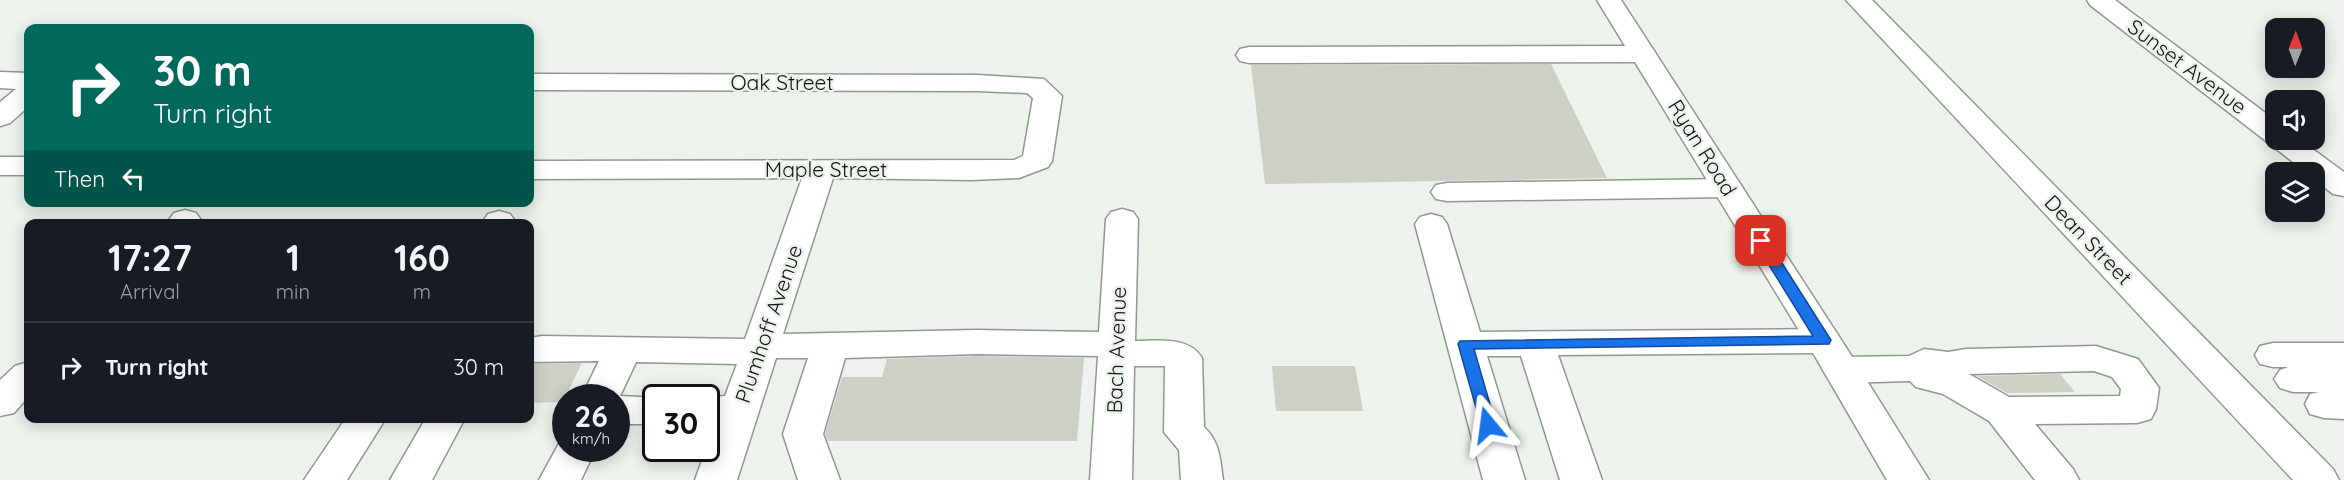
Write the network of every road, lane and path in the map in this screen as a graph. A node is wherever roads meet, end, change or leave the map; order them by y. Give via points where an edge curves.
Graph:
1 (1609, 0) edge
2 (1858, 0) edge
3 (2099, 0) edge
4 (1643, 54) junction
5 (1249, 55) dead end
6 (0, 80) edge
7 (24, 81) edge
8 (534, 82) edge
9 (1034, 85) joint
10 (24, 96) edge
11 (0, 117) edge
12 (2265, 127) edge
13 (2295, 150) edge
14 (0, 166) edge
15 (24, 166) edge
16 (822, 169) junction
17 (534, 170) edge
18 (2344, 187) edge
19 (1727, 188) junction
20 (1447, 192) dead end
21 (1122, 219) dead end
22 (1431, 224) dead end
23 (1117, 341) junction
24 (1465, 344) junction
25 (1536, 344) junction
26 (830, 346) junction
27 (534, 349) edge
28 (760, 349) junction
29 (623, 350) junction
30 (1832, 355) junction
31 (2344, 355) edge
32 (1941, 372) junction
33 (24, 379) edge
34 (607, 384) edge
35 (2337, 396) edge
36 (0, 404) edge
37 (723, 410) edge
38 (2003, 411) junction
39 (364, 423) edge
40 (444, 427) edge
41 (569, 462) edge
42 (326, 480) edge
43 (411, 480) edge
44 (560, 480) edge
45 (716, 480) edge
46 (819, 480) edge
47 (1111, 480) edge
48 (1202, 480) edge
49 (1504, 480) edge
50 (1581, 480) edge
51 (1908, 480) edge
52 (2058, 480) edge
53 (2318, 480) edge

1 - 4 street, Ryan Road
2 - 53 street, Dean Street
3 - 12 street, Sunset Avenue
4 - 5 street
4 - 19 street, Ryan Road
6 - 7 street
8 - 9 street, Oak Street
9 - 16 street, Maple Street via 1048,96 1037,160 1029,166 971,171
10 - 11 street
13 - 18 street
14 - 15 street
16 - 17 street, Maple Street
16 - 28 street, Plumhoff Avenue
19 - 20 street
19 - 30 street, Ryan Road
21 - 23 street, Bach Avenue
22 - 24 street
23 - 26 street
23 - 47 street, Bach Avenue
23 - 48 street via 1184,358 1184,432 1198,445
24 - 25 street
24 - 49 street
25 - 30 street
25 - 50 street
26 - 28 street
26 - 46 street via 803,434
27 - 29 street
28 - 29 street
28 - 37 street, Plumhoff Avenue
29 - 34 street
30 - 32 street
30 - 51 street, Ryan Road
31 - 35 street via 2283,367
32 - 38 street
32 - 38 street via 1966,362 2096,358 2125,368 2140,388 2137,409
33 - 36 street
37 - 45 street, Plumhoff Avenue
38 - 52 street
39 - 42 street
40 - 43 street
41 - 44 street

